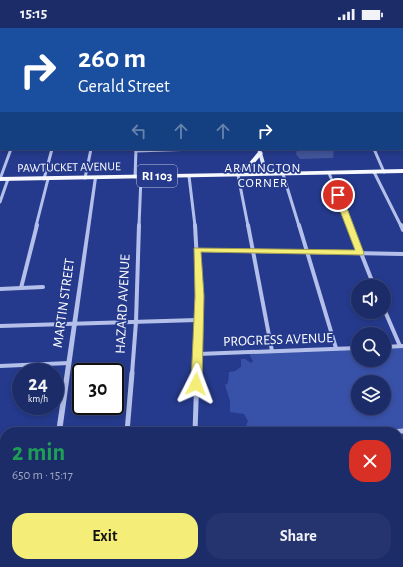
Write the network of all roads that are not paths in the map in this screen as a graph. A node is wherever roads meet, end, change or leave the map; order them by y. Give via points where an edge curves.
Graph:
1 (11, 150) edge
2 (52, 150) edge
3 (91, 150) edge
4 (136, 150) edge
5 (374, 150) edge
6 (260, 151) edge
7 (403, 171) edge
8 (374, 172) junction
9 (384, 172) junction
10 (329, 173) junction
11 (266, 174) junction
12 (284, 174) junction
13 (219, 175) junction
14 (238, 175) junction
15 (189, 176) junction
16 (138, 177) junction
17 (85, 178) junction
18 (95, 178) junction
19 (0, 179) edge
20 (8, 179) junction
21 (46, 179) junction
22 (0, 202) edge
23 (403, 230) edge
24 (197, 250) junction
25 (253, 251) junction
26 (306, 252) junction
27 (360, 253) junction
28 (403, 254) edge
29 (371, 279) edge
30 (43, 287) dead end
31 (21, 288) junction
32 (0, 289) edge
33 (389, 319) edge
34 (197, 320) junction
35 (136, 322) junction
36 (74, 324) junction
37 (0, 326) edge
38 (401, 346) edge
39 (391, 347) edge
40 (336, 348) junction
41 (351, 348) edge
42 (272, 351) junction
43 (198, 354) junction
44 (69, 362) junction
45 (0, 366) edge
46 (60, 427) edge
47 (127, 427) edge
48 (195, 427) edge

1 - 19 street
2 - 21 street
3 - 17 street
4 - 16 street, HAZARD AVENUE
5 - 9 street
6 - 11 main road
6 - 13 main road via 255,161 246,168
7 - 9 main road, PAWTUCKET AVENUE / RI 103
8 - 9 main road, PAWTUCKET AVENUE / RI 103
8 - 10 main road, PAWTUCKET AVENUE / RI 103
8 - 23 street
10 - 12 main road, PAWTUCKET AVENUE / RI 103
10 - 27 street
11 - 12 main road, PAWTUCKET AVENUE / RI 103
11 - 14 main road, PAWTUCKET AVENUE / RI 103
12 - 26 street
13 - 14 main road, PAWTUCKET AVENUE / RI 103
13 - 15 main road, PAWTUCKET AVENUE / RI 103
14 - 25 street
15 - 16 main road, PAWTUCKET AVENUE / RI 103
15 - 24 street
16 - 18 main road, PAWTUCKET AVENUE / RI 103
16 - 35 street, HAZARD AVENUE
17 - 18 main road, PAWTUCKET AVENUE / RI 103
17 - 21 main road, PAWTUCKET AVENUE / RI 103
18 - 36 street, MARTIN STREET
19 - 20 main road, PAWTUCKET AVENUE / RI 103
20 - 21 main road, PAWTUCKET AVENUE / RI 103
20 - 22 street
21 - 31 street
24 - 25 street
24 - 34 street
25 - 26 street
25 - 42 street
26 - 27 street
26 - 40 street
27 - 28 street
27 - 29 street
30 - 31 street
31 - 32 street
33 - 38 street
34 - 35 street
34 - 43 street
35 - 36 street
35 - 47 street, HAZARD AVENUE
36 - 37 street
36 - 44 street, MARTIN STREET
38 - 39 street
40 - 41 street, PROGRESS AVENUE
40 - 42 street, PROGRESS AVENUE
42 - 43 street, PROGRESS AVENUE
43 - 48 street
44 - 45 street
44 - 46 street, MARTIN STREET

